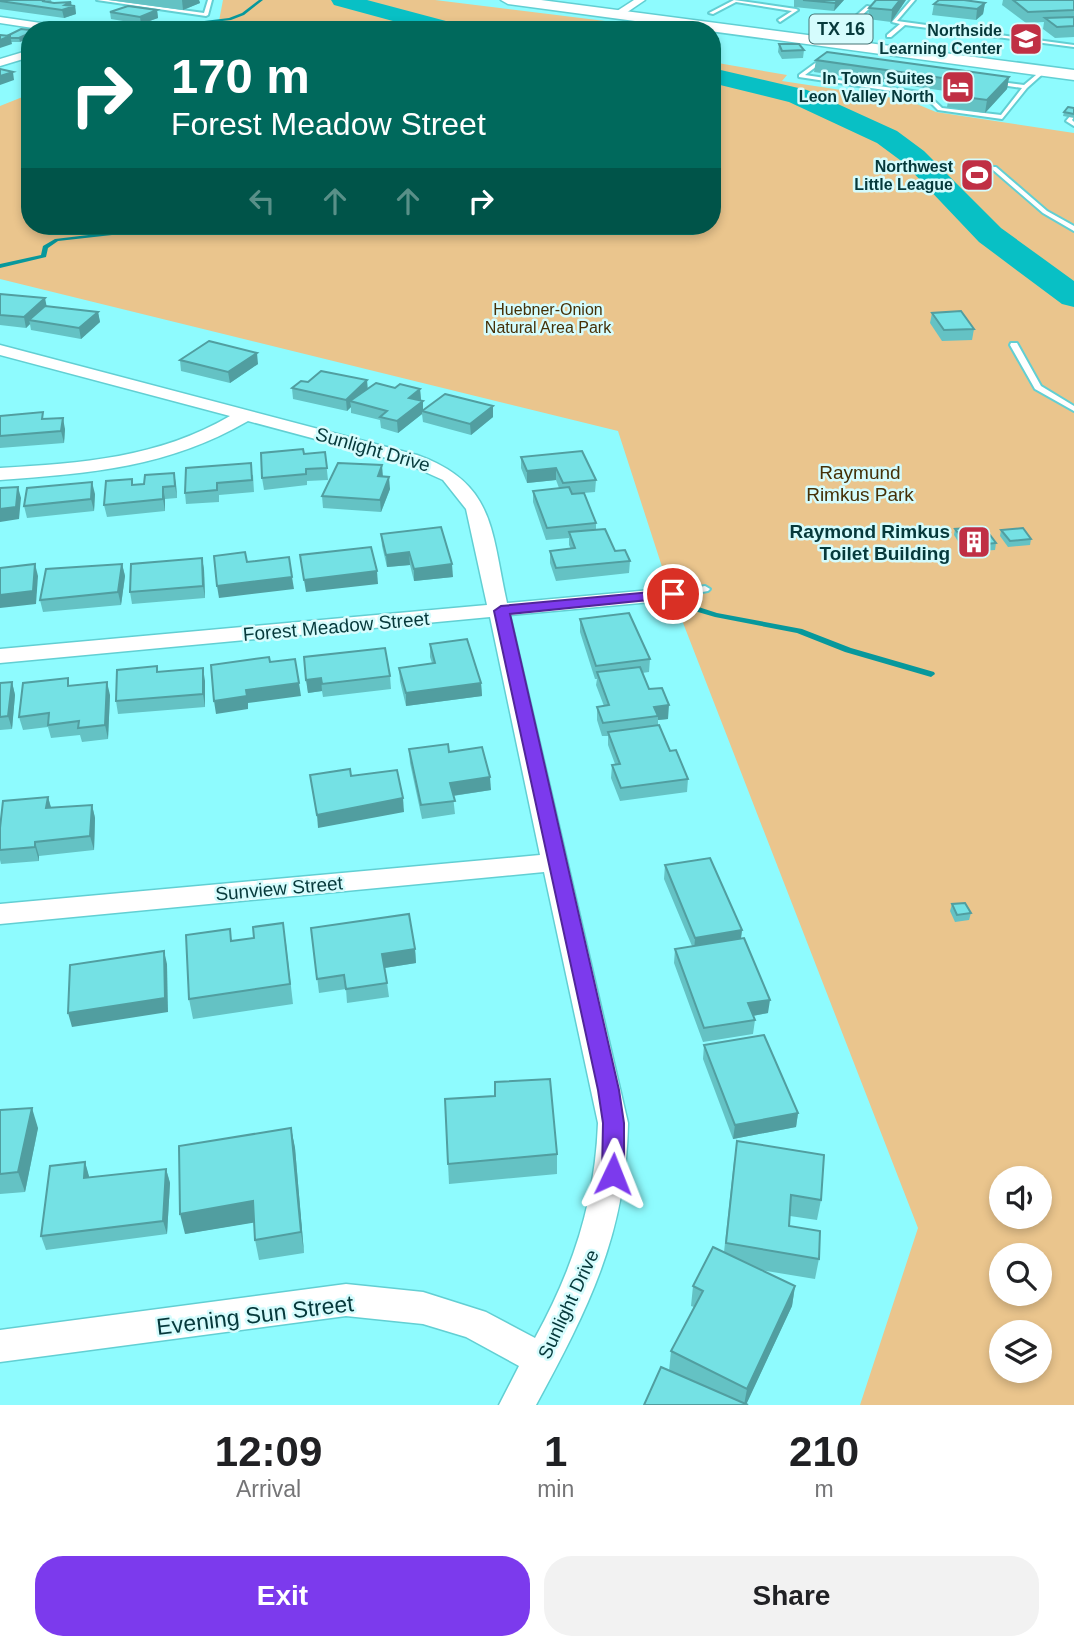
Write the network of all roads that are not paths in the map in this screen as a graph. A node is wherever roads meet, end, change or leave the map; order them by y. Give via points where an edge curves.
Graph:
1 (99, 0) edge
2 (210, 0) edge
3 (509, 0) edge
4 (607, 0) edge
5 (913, 0) edge
6 (637, 2) edge
7 (869, 7) edge
8 (620, 13) junction
9 (0, 20) edge
10 (674, 21) edge
11 (21, 23) edge
12 (904, 23) junction
13 (721, 28) edge
14 (844, 30) junction
15 (889, 36) junction
16 (1074, 46) edge
17 (21, 56) edge
18 (836, 58) edge
19 (1074, 61) edge
20 (0, 63) edge
21 (1044, 71) junction
22 (1074, 75) edge
23 (986, 81) edge
24 (1025, 87) junction
25 (995, 168) dead end
26 (1074, 229) edge
27 (1014, 345) dead end
28 (0, 350) edge
29 (1074, 409) edge
30 (247, 414) junction
31 (0, 474) edge
32 (705, 589) dead end
33 (673, 594) joint
34 (501, 611) junction
35 (0, 656) edge
36 (557, 862) junction
37 (0, 914) edge
38 (0, 1346) edge
39 (542, 1360) junction
40 (517, 1405) edge

1 - 2 lane via 206,15
3 - 8 main road, TX 16
4 - 6 main road, TX 16
5 - 12 lane via 894,22
6 - 8 street
6 - 14 main road, TX 16 via 716,7
7 - 14 lane
8 - 10 main road, TX 16
9 - 11 street
12 - 15 lane
12 - 16 lane
13 - 21 main road, TX 16
14 - 15 main road, TX 16
15 - 19 main road, TX 16
17 - 20 street
18 - 24 lane via 824,57 801,76 926,95 940,109 1002,117
21 - 22 main road, TX 16
21 - 24 lane
23 - 24 lane
25 - 26 lane via 1045,212
27 - 29 lane via 1038,387
28 - 30 street, Sunlight Drive
30 - 31 street via 184,449 155,458
30 - 34 street, Sunlight Drive via 444,470 465,488 476,509
32 - 33 lane
33 - 34 street, Forest Meadow Street
34 - 35 street, Forest Meadow Street
34 - 36 street, Sunlight Drive
36 - 37 street, Sunview Street
36 - 39 street, Sunlight Drive via 608,1090 614,1156 603,1227 576,1295
38 - 39 street, Evening Sun Street via 346,1300 423,1308 474,1323
39 - 40 street, Sunlight Drive

